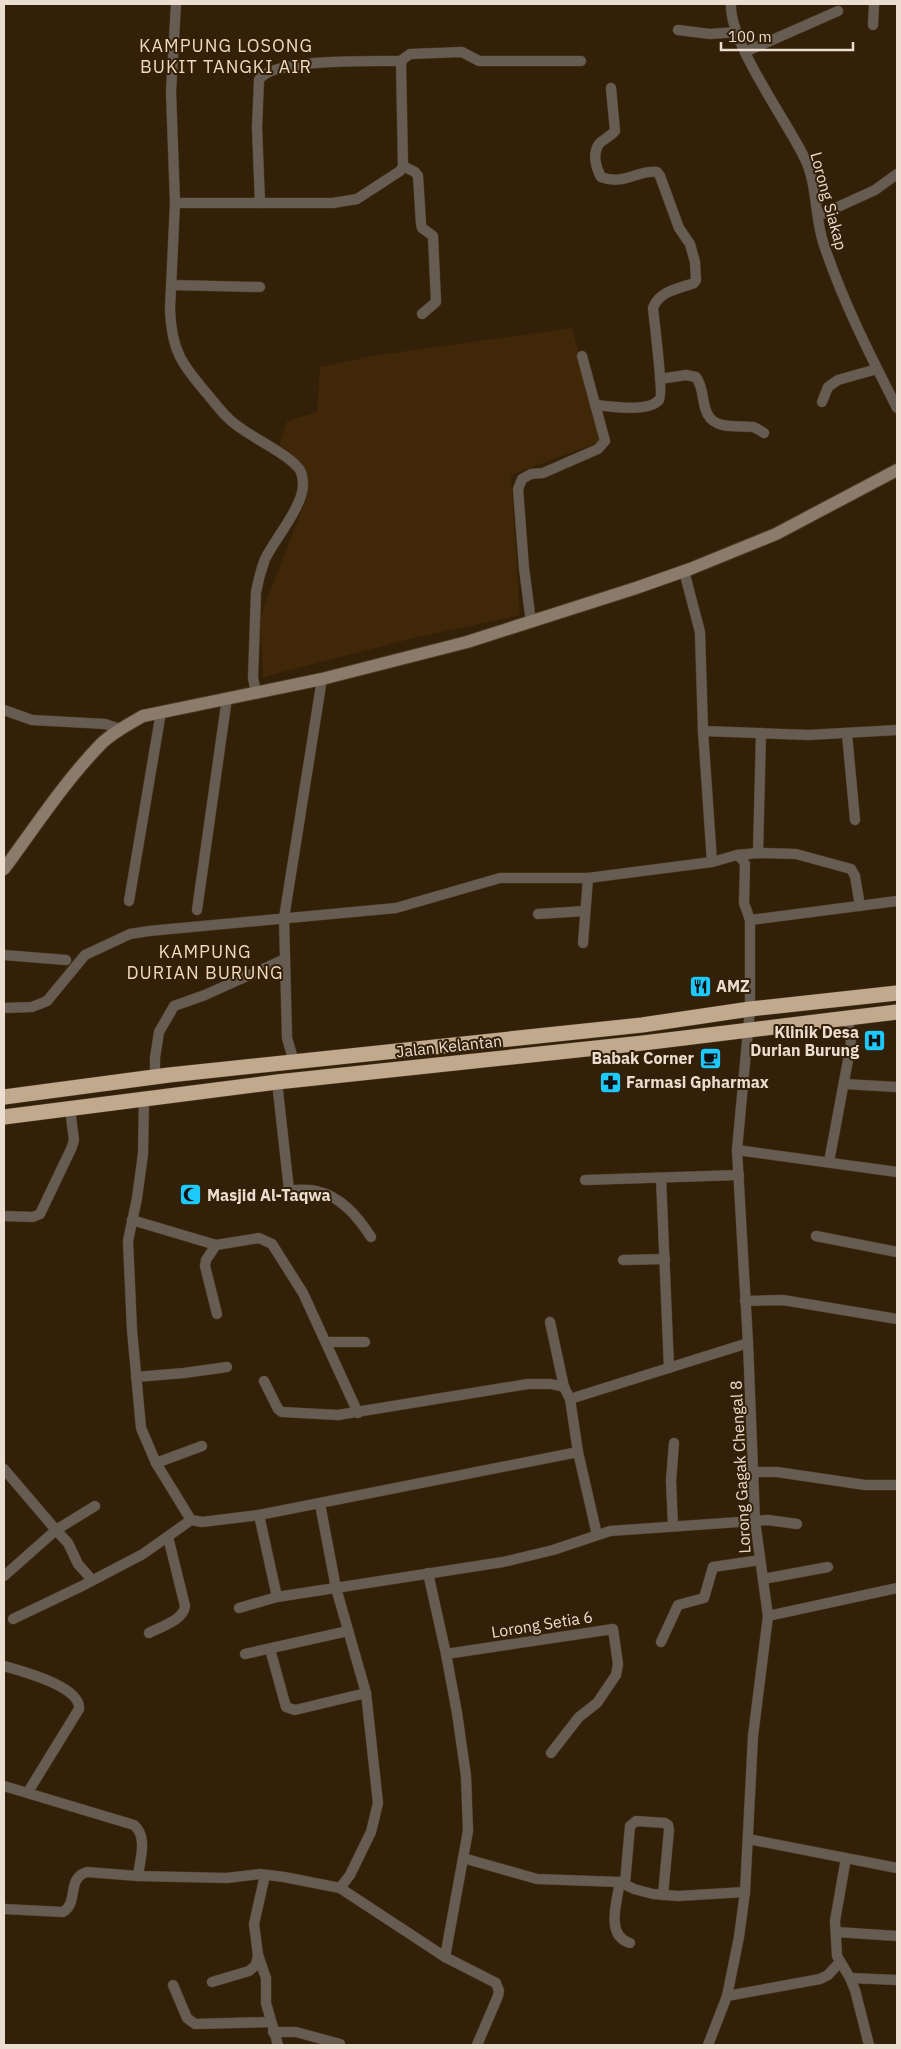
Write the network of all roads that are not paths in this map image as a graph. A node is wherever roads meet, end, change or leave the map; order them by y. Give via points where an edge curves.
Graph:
1 (176, 4) edge
2 (731, 4) edge
3 (874, 4) edge
4 (838, 11) dead end
5 (873, 25) dead end
6 (678, 30) dead end
7 (737, 32) junction
8 (745, 52) junction
9 (402, 60) junction
10 (581, 61) dead end
11 (611, 88) dead end
12 (403, 166) junction
13 (897, 174) edge
14 (175, 203) junction
15 (260, 203) junction
16 (818, 216) junction
17 (171, 286) junction
18 (260, 287) dead end
19 (422, 314) dead end
20 (582, 356) dead end
21 (877, 369) junction
22 (660, 379) junction
23 (822, 402) dead end
24 (595, 405) junction
25 (897, 408) edge
26 (764, 433) dead end
27 (897, 470) edge
28 (684, 571) junction
29 (531, 622) junction
30 (322, 679) junction
31 (256, 692) junction
32 (227, 698) junction
33 (4, 710) edge
34 (161, 712) junction
35 (120, 729) junction
36 (897, 730) edge
37 (703, 731) junction
38 (761, 733) junction
39 (847, 734) junction
40 (855, 820) dead end
41 (758, 853) junction
42 (737, 855) junction
43 (712, 862) junction
44 (4, 869) edge
45 (588, 878) junction
46 (128, 901) dead end
47 (897, 901) edge
48 (860, 906) junction
49 (197, 910) dead end
50 (585, 911) junction
51 (538, 914) dead end
52 (284, 918) junction
53 (750, 920) junction
54 (583, 943) dead end
55 (4, 955) edge
56 (285, 959) junction
57 (66, 960) dead end
58 (897, 993) edge
59 (4, 1008) edge
60 (750, 1009) junction
61 (897, 1012) edge
62 (848, 1018) junction
63 (748, 1030) junction
64 (294, 1062) junction
65 (162, 1076) junction
66 (278, 1082) junction
67 (844, 1084) junction
68 (897, 1087) edge
69 (202, 1091) junction
70 (4, 1097) edge
71 (144, 1099) junction
72 (70, 1109) junction
73 (4, 1117) edge
74 (737, 1150) junction
75 (829, 1162) junction
76 (897, 1172) edge
77 (739, 1175) junction
78 (662, 1178) junction
79 (585, 1180) dead end
80 (4, 1216) edge
81 (132, 1220) junction
82 (816, 1236) dead end
83 (372, 1237) dead end
84 (216, 1245) junction
85 (897, 1252) edge
86 (665, 1259) junction
87 (623, 1260) dead end
88 (746, 1301) junction
89 (217, 1314) dead end
90 (897, 1319) edge
91 (550, 1322) dead end
92 (326, 1342) junction
93 (365, 1342) dead end
94 (748, 1343) junction
95 (227, 1367) dead end
96 (669, 1368) junction
97 (136, 1377) junction
98 (264, 1381) dead end
99 (564, 1387) junction
100 (570, 1398) junction
101 (358, 1413) junction
102 (674, 1442) dead end
103 (202, 1446) dead end
104 (578, 1452) junction
105 (156, 1463) junction
106 (4, 1469) edge
107 (753, 1472) junction
108 (897, 1485) edge
109 (320, 1504) junction
110 (95, 1506) dead end
111 (258, 1516) junction
112 (191, 1520) junction
113 (755, 1521) junction
114 (797, 1524) dead end
115 (674, 1526) junction
116 (56, 1530) junction
117 (597, 1535) junction
118 (168, 1537) junction
119 (760, 1560) junction
120 (828, 1567) dead end
121 (428, 1574) junction
122 (4, 1576) edge
123 (763, 1579) junction
124 (92, 1580) junction
125 (336, 1588) junction
126 (897, 1588) edge
127 (277, 1597) junction
128 (240, 1608) dead end
129 (768, 1616) junction
130 (14, 1618) dead end
131 (348, 1631) junction
132 (149, 1633) dead end
133 (661, 1642) dead end
134 (270, 1649) junction
135 (246, 1654) dead end
136 (446, 1654) junction
137 (4, 1666) edge
138 (366, 1693) junction
139 (551, 1753) dead end
140 (4, 1786) edge
141 (28, 1792) junction
142 (748, 1839) junction
143 (464, 1858) junction
144 (846, 1858) junction
145 (897, 1868) edge
146 (265, 1875) junction
147 (138, 1876) junction
148 (623, 1883) junction
149 (340, 1888) junction
150 (740, 1893) junction
151 (663, 1895) junction
152 (4, 1909) edge
153 (836, 1932) junction
154 (897, 1936) edge
155 (630, 1943) dead end
156 (258, 1955) junction
157 (445, 1957) junction
158 (840, 1962) junction
159 (850, 1978) junction
160 (897, 1980) edge
161 (212, 1982) dead end
162 (173, 1985) dead end
163 (727, 1996) junction
164 (272, 2027) junction
165 (340, 2044) edge
166 (278, 2045) edge
167 (477, 2045) edge
168 (708, 2045) edge
169 (870, 2045) edge

1 - 14 street via 171,92
2 - 7 street, Lorong Siakap
3 - 5 street
4 - 8 street
6 - 7 street via 710,34
7 - 8 street, Lorong Siakap
8 - 16 street, Lorong Siakap via 806,159
9 - 10 street via 414,53 462,52 479,61
9 - 12 street
9 - 15 street via 322,62 271,70 262,76 257,127
11 - 22 street via 615,130 599,144 595,155 596,168 601,177 608,180 657,172 695,262 694,283 662,295 653,308
12 - 15 street via 357,199 334,203
12 - 19 street via 418,176 422,228 434,236 436,302
13 - 16 street via 875,190
14 - 15 street
14 - 17 street
16 - 21 street, Lorong Siakap via 823,244
17 - 18 street
17 - 31 street via 170,322 185,368 235,424 293,463 301,472 301,496 266,559 258,581 253,678
20 - 24 street
21 - 23 street via 838,380 828,387
21 - 25 street, Lorong Siakap
22 - 24 street via 661,397 646,407
22 - 26 street via 686,375 696,377 701,384 708,415 714,421 754,428
24 - 29 street via 605,441 603,445 543,473 531,474 522,479 518,489
27 - 28 street via 776,534
28 - 29 street
28 - 37 street via 700,632
29 - 30 street
30 - 31 street
30 - 52 street
31 - 32 street
32 - 34 street
32 - 49 street
33 - 35 street via 32,720 105,724
34 - 35 street via 143,716
34 - 46 street
35 - 44 street via 91,756
36 - 39 street
37 - 38 street
37 - 43 street
38 - 39 street
38 - 41 street
39 - 40 street
41 - 42 street
41 - 48 street via 796,854 851,868
42 - 43 street
42 - 53 street, Lorong Gagak Chengal 8 via 745,864 744,903
43 - 45 street
45 - 50 street
45 - 52 street via 500,878 396,908
47 - 48 street
48 - 53 street
50 - 51 street
50 - 54 street
52 - 56 street
52 - 59 street via 130,934 85,955 41,1005
53 - 60 street, Lorong Gagak Chengal 8
55 - 57 street
56 - 64 street via 287,1038
56 - 65 street via 174,1006 159,1032 155,1058
58 - 60 highway, Jalan Kelantan
60 - 63 street, Lorong Gagak Chengal 8
60 - 64 highway, Jalan Kelantan via 642,1025
61 - 62 highway, Jalan Kelantan
62 - 63 highway, Jalan Kelantan
62 - 67 street via 851,1044
63 - 66 highway, Jalan Kelantan
63 - 74 street, Lorong Gagak Chengal 8
64 - 65 highway, Jalan Kelantan
65 - 69 highway via 198,1083
65 - 70 highway, Jalan Kelantan
66 - 69 highway, Jalan Kelantan
66 - 83 street via 288,1190 316,1191 341,1202 359,1218
67 - 68 street
67 - 75 street
69 - 71 highway, Jalan Kelantan
71 - 72 highway, Jalan Kelantan
71 - 81 street via 142,1154
72 - 73 highway, Jalan Kelantan
72 - 80 street via 74,1140 40,1214 33,1217
74 - 75 street
74 - 77 street, Lorong Gagak Chengal 8
75 - 76 street
77 - 78 street
77 - 88 street, Lorong Gagak Chengal 8
78 - 79 street
78 - 86 street
81 - 84 street
81 - 97 street via 128,1241
82 - 85 street
84 - 89 street via 205,1266
84 - 92 street via 259,1238 272,1244 303,1293
86 - 87 street
86 - 96 street
88 - 90 street via 783,1300
88 - 94 street, Lorong Gagak Chengal 8
91 - 99 street
92 - 93 street
92 - 101 street
94 - 96 street
94 - 107 street, Lorong Gagak Chengal 8
95 - 97 street
96 - 100 street
97 - 105 street via 141,1428
98 - 101 street via 278,1409 286,1414
99 - 100 street
99 - 101 street via 528,1384
100 - 104 street
102 - 115 street via 671,1481
103 - 105 street
104 - 109 street
104 - 117 street
105 - 112 street
106 - 116 street
107 - 108 street via 777,1472 865,1485
107 - 113 street, Lorong Gagak Chengal 8
109 - 111 street
109 - 125 street
110 - 116 street
111 - 112 street via 202,1522
111 - 127 street
112 - 118 street
113 - 114 street
113 - 115 street
113 - 119 street, Lorong Gagak Chengal 8
115 - 117 street via 626,1529
116 - 122 street
116 - 124 street
117 - 121 street via 503,1562
118 - 124 street
118 - 132 street via 185,1611
119 - 123 street, Lorong Gagak Chengal 8
119 - 133 street via 713,1567 706,1596 678,1605
120 - 123 street
121 - 125 street
121 - 136 street
123 - 129 street, Lorong Gagak Chengal 8
124 - 130 street
125 - 127 street
125 - 131 street
126 - 129 street
127 - 128 street
129 - 142 street, Lorong Gagak Chengal 8 via 753,1736
131 - 134 street
131 - 138 street
134 - 135 street
134 - 138 street via 286,1707 290,1710
136 - 139 street, Lorong Setia 6 via 613,1629 618,1664 616,1675 596,1703 579,1717
136 - 143 street via 466,1776 468,1831
137 - 141 street via 58,1685 80,1704
138 - 149 street via 378,1803 371,1832
140 - 141 street
141 - 147 street via 134,1825 142,1838
142 - 144 street
142 - 150 street, Lorong Gagak Chengal 8
143 - 148 street via 537,1879
143 - 157 street
144 - 145 street
144 - 153 street
146 - 147 street via 227,1878
146 - 149 street
146 - 156 street via 254,1924
147 - 152 street via 81,1874 75,1882 70,1906 63,1912
148 - 151 street via 634,1889
148 - 151 street via 630,1826 636,1821 665,1823 670,1830
148 - 155 street via 615,1928 619,1938
149 - 157 street
150 - 151 street
150 - 163 street, Lorong Gagak Chengal 8 via 735,1964
153 - 154 street
153 - 158 street
156 - 161 street via 256,1965 249,1971
156 - 164 street via 266,1978 266,2004
157 - 167 street via 493,1980 498,1986 498,1996
158 - 159 street
158 - 163 street via 828,1976 820,1979
159 - 160 street
159 - 169 street
162 - 164 street via 188,2018 195,2024
163 - 168 street, Lorong Gagak Chengal 8
164 - 165 street
164 - 166 street

